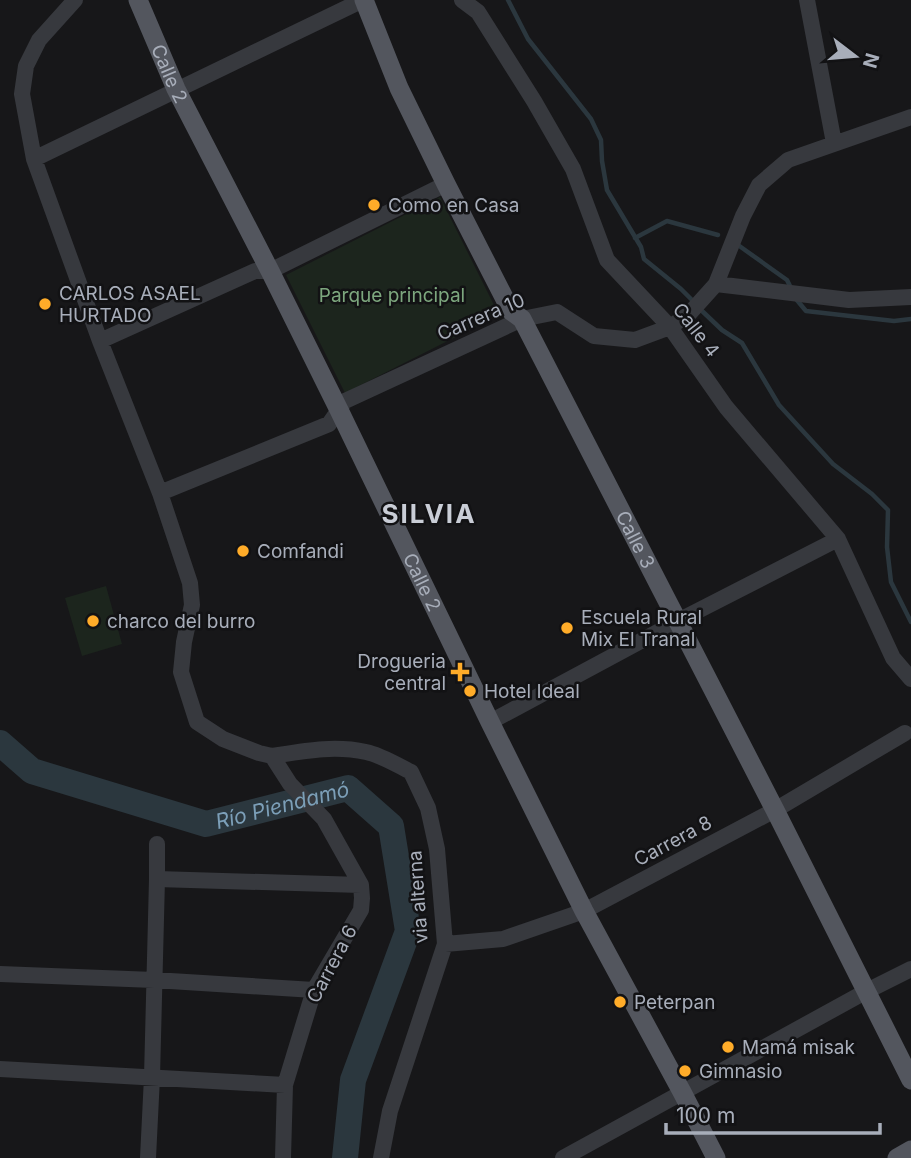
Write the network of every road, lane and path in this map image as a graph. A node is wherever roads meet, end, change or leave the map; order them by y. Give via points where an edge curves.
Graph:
1 (75, 0) edge
2 (138, 0) edge
3 (364, 0) edge
4 (463, 0) edge
5 (807, 0) edge
6 (176, 89) junction
7 (911, 117) edge
8 (834, 143) junction
9 (34, 159) junction
10 (446, 184) junction
11 (271, 271) junction
12 (711, 291) junction
13 (911, 298) edge
14 (522, 319) junction
15 (670, 327) junction
16 (100, 341) junction
17 (339, 410) junction
18 (160, 493) junction
19 (838, 539) junction
20 (678, 621) junction
21 (911, 679) edge
22 (490, 722) junction
23 (905, 733) dead end
24 (272, 755) junction
25 (775, 810) junction
26 (157, 845) dead end
27 (157, 879) junction
28 (361, 885) junction
29 (584, 911) junction
30 (445, 944) junction
31 (911, 969) edge
32 (0, 974) edge
33 (153, 981) junction
34 (314, 990) junction
35 (865, 992) junction
36 (0, 1069) edge
37 (152, 1077) junction
38 (911, 1080) edge
39 (285, 1085) junction
40 (682, 1092) junction
41 (911, 1150) edge
42 (148, 1158) edge
43 (283, 1158) edge
44 (381, 1158) edge
45 (563, 1158) edge
46 (716, 1158) edge
47 (897, 1158) edge

1 - 9 street via 39,40 26,66 22,94
2 - 6 main road, Calle 2
3 - 6 street
3 - 10 main road, Calle 3 via 399,88
4 - 15 street, Calle 4 via 478,12 573,169 607,260
5 - 8 street
6 - 9 street
6 - 11 main road, Calle 2
7 - 8 street, Carrera 10
8 - 12 street, Carrera 10 via 788,160 759,185
9 - 16 street
10 - 11 street
10 - 14 main road, Calle 3 via 511,311
11 - 16 street via 255,271
11 - 17 main road, Calle 2
12 - 13 street via 849,300
12 - 15 street, Carrera 10
14 - 15 street, Carrera 10 via 557,312 594,336 635,340
14 - 17 street, Carrera 10 via 345,401
14 - 20 main road, Calle 3
15 - 19 street, Calle 4 via 726,407
16 - 18 street
17 - 18 street, Carrera 10 via 329,424
17 - 22 main road, Calle 2
18 - 24 street via 190,583 192,605 181,672 197,722 223,739
19 - 20 street
19 - 21 street, Calle 4 via 894,657
20 - 22 street
20 - 25 main road, Calle 3
22 - 29 main road, Calle 2
23 - 25 street, Carrera 8
24 - 28 street via 290,784 324,820
24 - 30 street, via alterna via 347,749 379,756 411,772 428,808 437,849
25 - 29 street, Carrera 8
25 - 35 main road, Calle 3
26 - 27 street
27 - 28 street
27 - 33 street
28 - 34 street, Carrera 6 via 361,910
29 - 30 street, Carrera 8 via 503,939
29 - 40 main road, Calle 2
30 - 44 street, via alterna via 390,1111
31 - 35 street
32 - 33 street
33 - 34 street
33 - 37 street
34 - 39 street, Carrera 6
35 - 38 main road, Calle 3
35 - 40 street
36 - 37 street
37 - 39 street
37 - 42 street
39 - 43 street, Carrera 6
40 - 45 street
40 - 46 main road, Calle 2
41 - 47 main road

